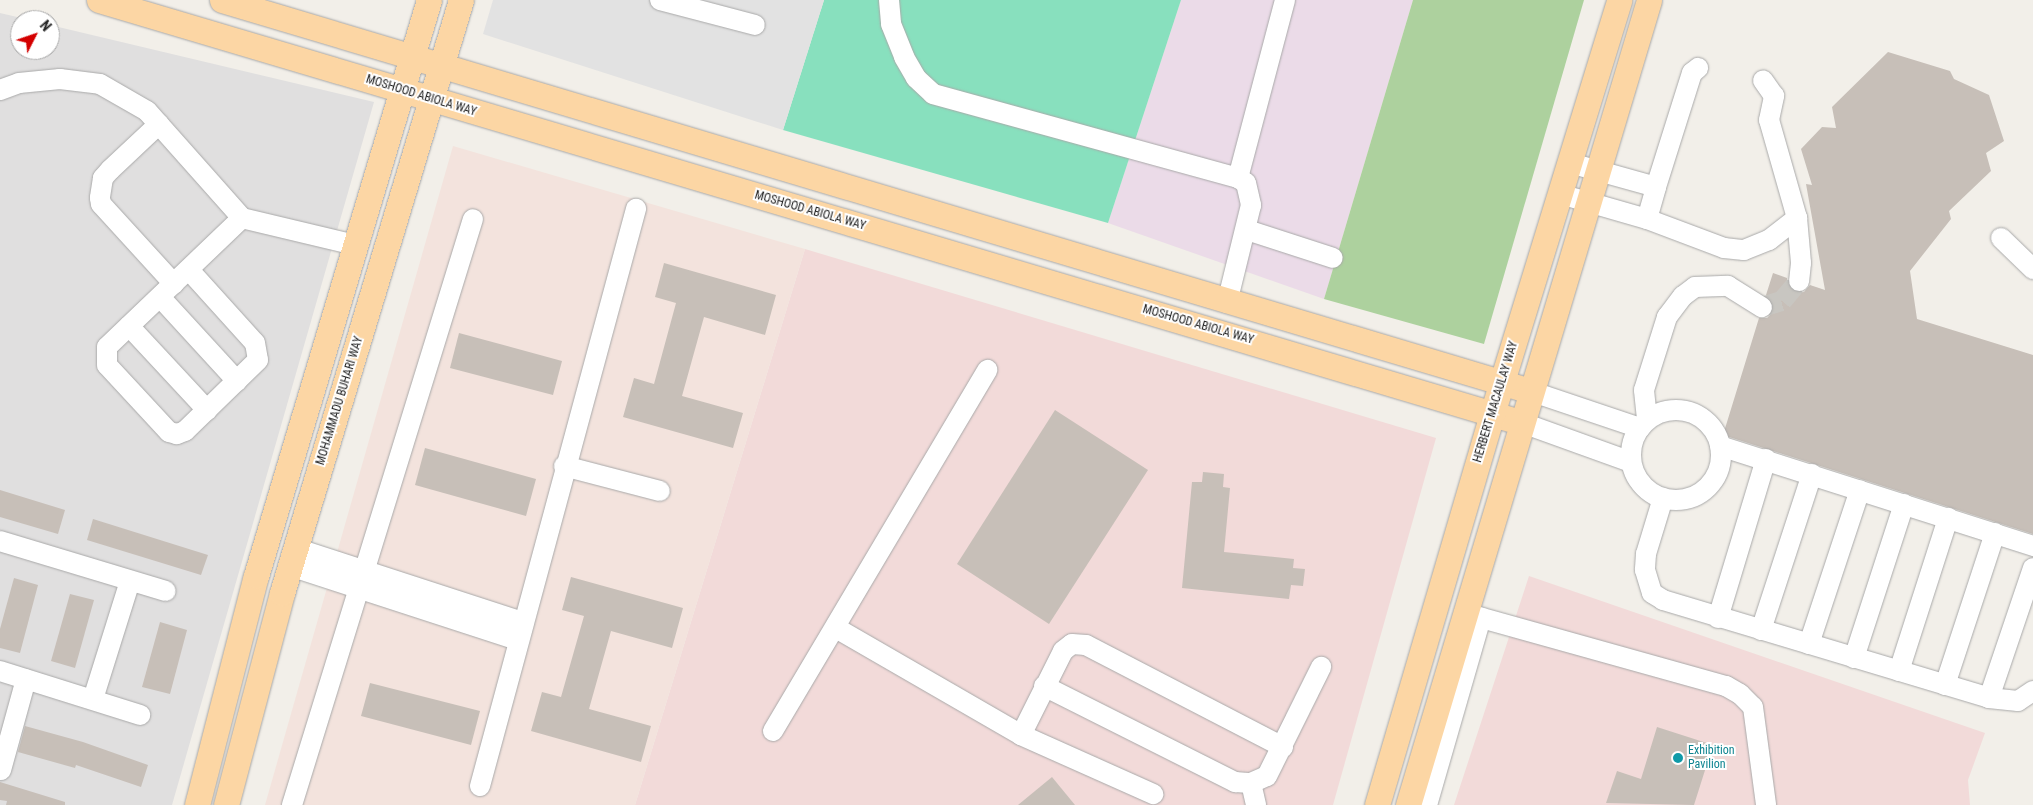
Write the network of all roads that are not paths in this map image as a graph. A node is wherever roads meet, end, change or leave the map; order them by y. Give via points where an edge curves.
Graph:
1 (99, 0) edge
2 (222, 0) edge
3 (429, 0) edge
4 (460, 0) edge
5 (660, 0) edge
6 (889, 0) edge
7 (1285, 0) edge
8 (1618, 0) edge
9 (1649, 0) edge
10 (755, 25) dead end
11 (413, 56) junction
12 (441, 64) junction
13 (1698, 68) dead end
14 (1764, 80) dead end
15 (0, 90) edge
16 (402, 90) junction
17 (431, 98) junction
18 (159, 124) junction
19 (1570, 163) junction
20 (1598, 171) junction
21 (1238, 178) junction
22 (1656, 187) junction
23 (1560, 194) junction
24 (1588, 202) junction
25 (636, 209) dead end
26 (242, 218) junction
27 (1796, 218) junction
28 (473, 219) dead end
29 (1648, 220) junction
30 (1247, 230) junction
31 (998, 235) junction
32 (2002, 238) dead end
33 (355, 245) junction
34 (1333, 258) dead end
35 (990, 264) junction
36 (2033, 269) edge
37 (189, 270) junction
38 (1799, 281) tunnel mouth
39 (167, 291) junction
40 (1227, 303) junction
41 (1762, 307) dead end
42 (129, 326) junction
43 (987, 370) dead end
44 (237, 381) junction
45 (1501, 382) junction
46 (1530, 391) junction
47 (207, 410) junction
48 (1492, 414) junction
49 (1520, 422) junction
50 (1643, 424) junction
51 (1720, 446) junction
52 (1766, 459) junction
53 (1631, 462) junction
54 (564, 466) junction
55 (1812, 474) junction
56 (1860, 490) junction
57 (660, 491) dead end
58 (1663, 498) junction
59 (1904, 504) junction
60 (1948, 518) junction
61 (1995, 533) junction
62 (0, 541) edge
63 (2033, 546) edge
64 (293, 557) junction
65 (2033, 568) edge
66 (362, 580) junction
67 (130, 581) junction
68 (166, 590) dead end
69 (1473, 615) junction
70 (1718, 618) junction
71 (836, 628) junction
72 (1761, 630) junction
73 (521, 631) junction
74 (1809, 644) junction
75 (1854, 658) junction
76 (1321, 667) dead end
77 (0, 671) edge
78 (1899, 672) junction
79 (26, 679) junction
80 (1945, 685) junction
81 (1044, 686) junction
82 (2033, 691) edge
83 (1988, 698) junction
84 (93, 699) junction
85 (140, 715) dead end
86 (773, 731) dead end
87 (1020, 735) junction
88 (1283, 746) junction
89 (1, 770) edge
90 (1251, 783) junction
91 (480, 786) dead end
92 (1153, 794) dead end
93 (197, 805) edge
94 (226, 805) edge
95 (292, 805) edge
96 (1256, 805) edge
97 (1377, 805) edge
98 (1408, 805) edge
99 (1427, 805) edge
100 (1766, 805) edge

1 - 16 main road, MOSHOOD ABIOLA WAY
2 - 11 main road
3 - 11 main road
4 - 12 main road, MOHAMMADU BUHARI WAY
5 - 10 street
6 - 21 street via 891,24 904,57 916,78 933,94
7 - 21 street
8 - 19 main road, HERBERT MACAULAY WAY
9 - 20 main road
11 - 12 main road
11 - 16 main road
12 - 17 main road, MOHAMMADU BUHARI WAY
12 - 31 main road
13 - 22 street via 1692,74
14 - 27 street via 1774,96 1770,120
15 - 18 street via 19,83 60,79 100,84 135,102
16 - 17 main road, MOSHOOD ABIOLA WAY
16 - 33 main road
17 - 35 main road, MOSHOOD ABIOLA WAY
17 - 64 main road, MOHAMMADU BUHARI WAY
18 - 26 street
18 - 39 street via 103,178 100,198 101,204
19 - 20 street
19 - 23 main road, HERBERT MACAULAY WAY
20 - 22 street
20 - 24 main road
21 - 30 street via 1250,191
22 - 29 street
23 - 24 street
23 - 45 main road, HERBERT MACAULAY WAY
24 - 29 street
24 - 46 main road
25 - 54 street
26 - 33 street
26 - 37 street
27 - 29 street via 1769,240 1744,250 1724,248
27 - 38 street via 1801,263
28 - 66 street
30 - 34 street
30 - 40 street
31 - 35 main road
31 - 40 main road
32 - 36 street
33 - 93 main road via 256,576
35 - 48 main road, MOSHOOD ABIOLA WAY
37 - 39 street
37 - 44 street via 255,343 258,360
39 - 42 street
39 - 44 street
40 - 45 main road
41 - 50 street via 1728,286 1695,287 1683,296 1667,316 1644,390
42 - 47 street
42 - 47 street via 107,347 107,365 169,432 185,431
43 - 71 street
44 - 47 street
45 - 46 main road
45 - 48 main road, HERBERT MACAULAY WAY
46 - 49 main road
46 - 50 street
48 - 49 main road, MOSHOOD ABIOLA WAY
48 - 97 main road, HERBERT MACAULAY WAY
49 - 53 street
49 - 69 main road
50 - 51 street via 1668,410 1691,412 1710,425
50 - 53 street via 1634,438
51 - 52 street
51 - 58 street via 1719,469 1707,488 1686,499
52 - 55 street
52 - 70 street
53 - 58 street via 1642,485
54 - 57 street
54 - 73 street
55 - 56 street
55 - 72 street
56 - 59 street
56 - 74 street
58 - 70 street via 1646,554 1646,582 1652,593 1663,600
59 - 60 street
59 - 75 street
60 - 61 street
60 - 78 street
61 - 63 street
61 - 80 street
62 - 67 street
64 - 66 street
64 - 94 main road, MOHAMMADU BUHARI WAY
65 - 83 street
66 - 73 street
66 - 95 street
67 - 68 street
67 - 84 street
69 - 98 main road
69 - 99 street
69 - 100 street via 1726,686 1740,694 1753,707
70 - 72 street
71 - 86 street
71 - 87 street
72 - 74 street
73 - 91 street
74 - 75 street
75 - 78 street
76 - 88 street
77 - 79 street
78 - 80 street
79 - 84 street
79 - 89 street
80 - 83 street
81 - 87 street
81 - 88 street via 1063,651 1072,644 1086,645
81 - 90 street via 1235,782
82 - 83 street via 2018,701
84 - 85 street
87 - 92 street
88 - 90 street via 1267,776
90 - 96 street

